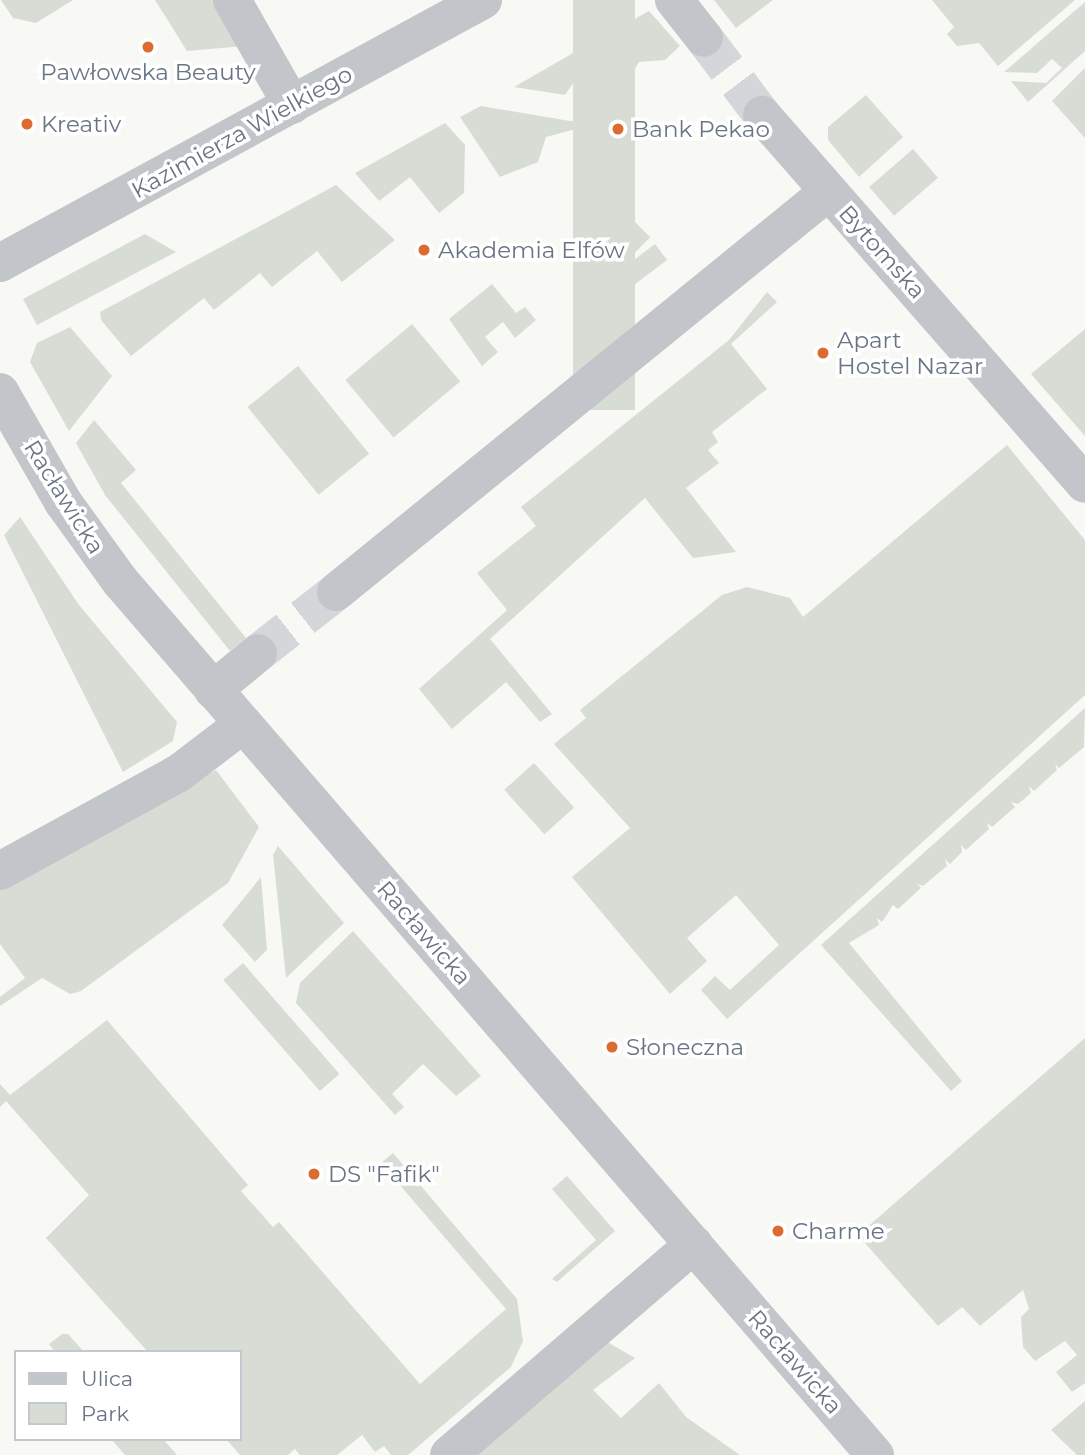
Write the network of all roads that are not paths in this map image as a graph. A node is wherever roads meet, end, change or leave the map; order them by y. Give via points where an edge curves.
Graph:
1 (232, 0) edge
2 (482, 0) edge
3 (674, 0) edge
4 (704, 38) tunnel mouth
5 (292, 106) junction
6 (762, 115) tunnel mouth
7 (828, 192) junction
8 (0, 263) edge
9 (0, 392) edge
10 (1085, 484) edge
11 (336, 592) tunnel mouth
12 (258, 653) tunnel mouth
13 (213, 690) junction
14 (242, 724) junction
15 (0, 871) edge
16 (694, 1244) junction
17 (449, 1455) edge
18 (875, 1455) edge

1 - 5 street
2 - 5 street, Kazimierza Wielkiego
3 - 4 street
5 - 8 street, Kazimierza Wielkiego
6 - 7 street, Bytomska
7 - 10 street, Bytomska
7 - 11 street
9 - 13 street, Racławicka via 80,527
12 - 13 street
13 - 14 street, Racławicka
14 - 15 street via 179,773
14 - 16 street, Racławicka
16 - 17 street
16 - 18 street, Racławicka

